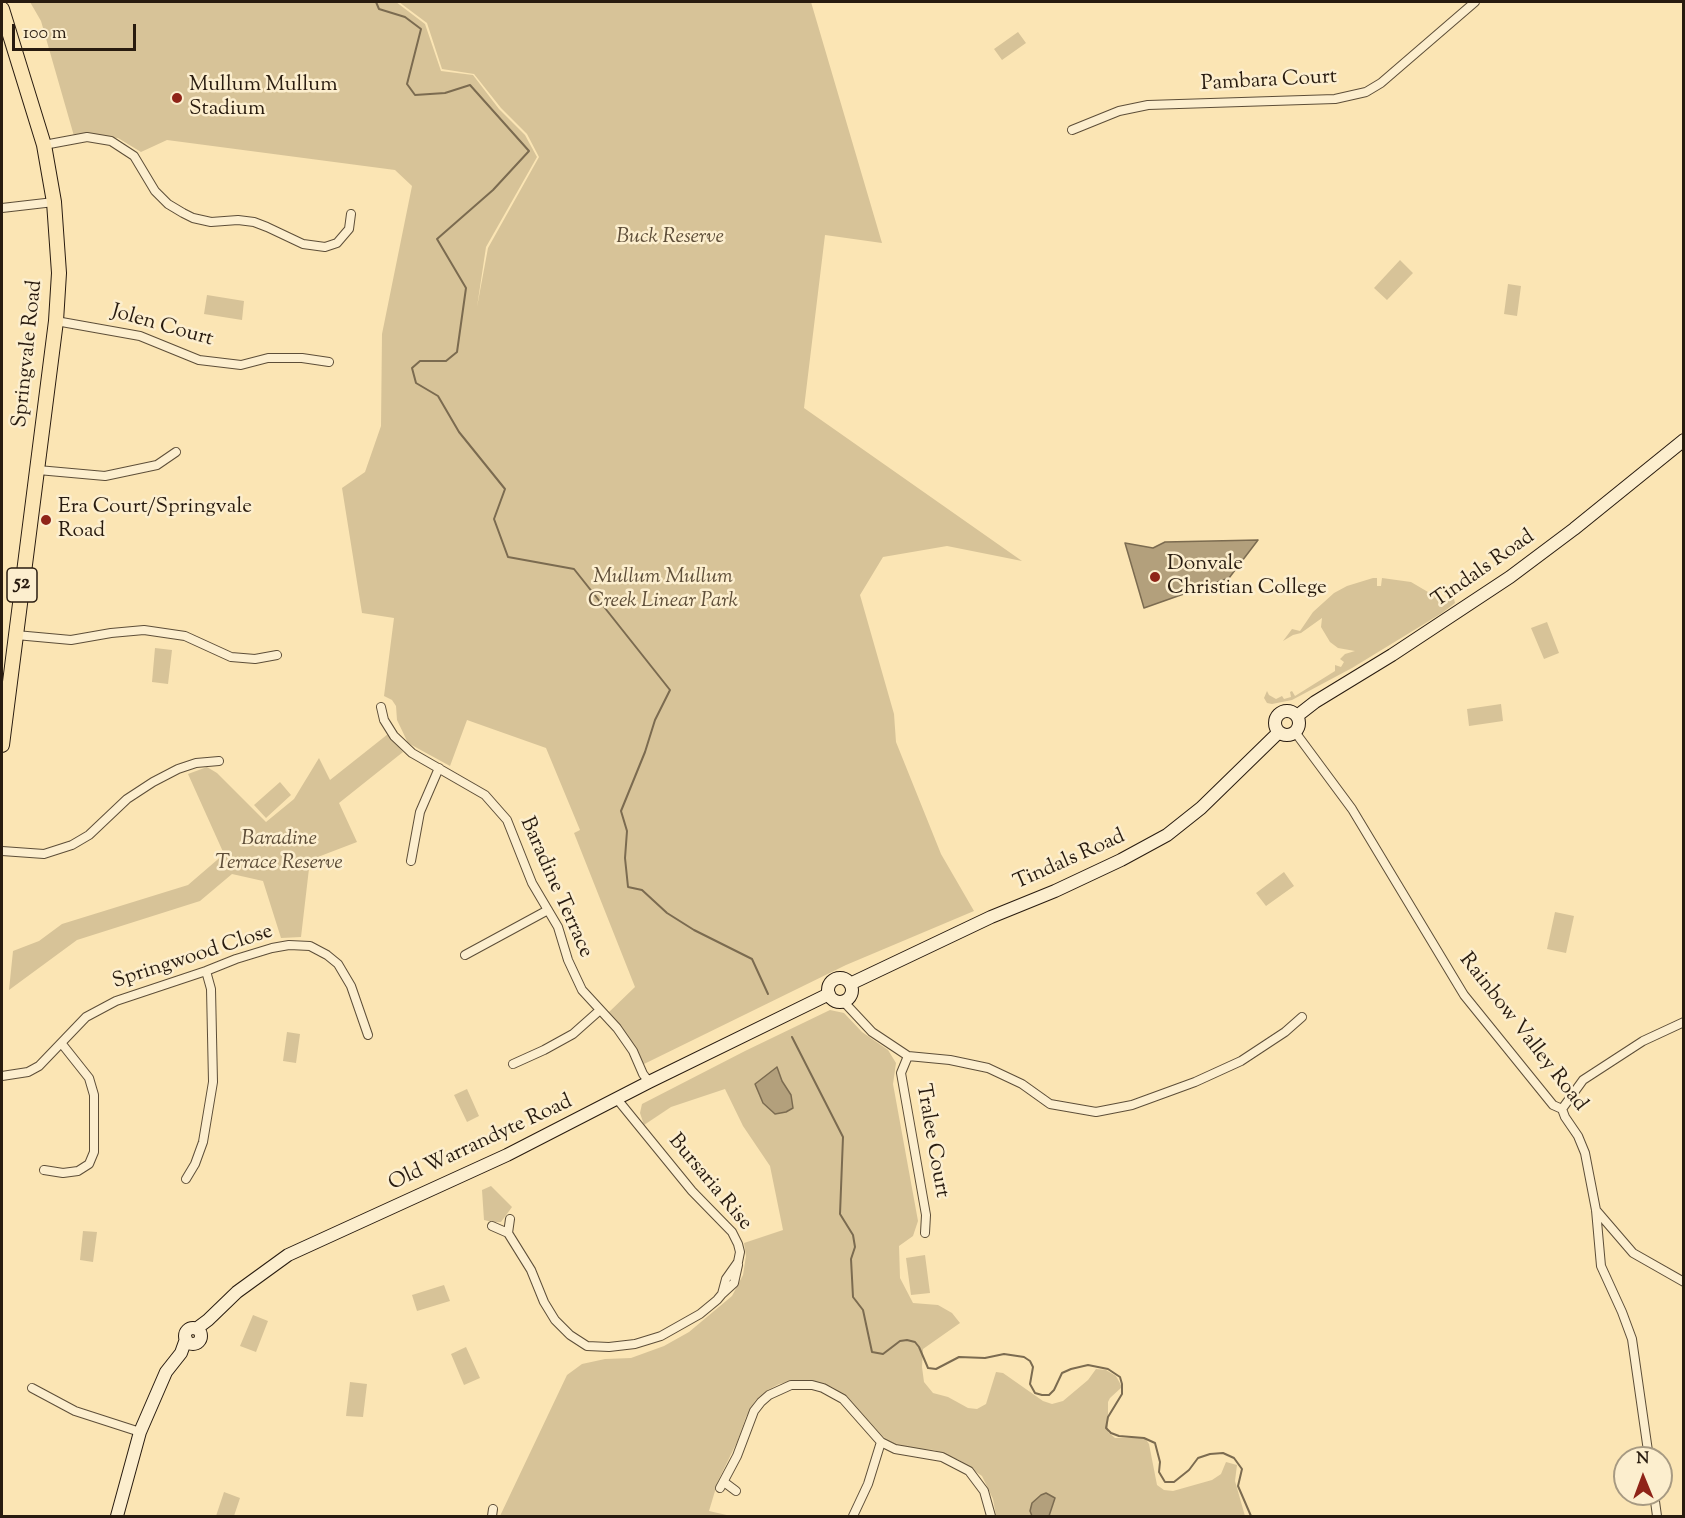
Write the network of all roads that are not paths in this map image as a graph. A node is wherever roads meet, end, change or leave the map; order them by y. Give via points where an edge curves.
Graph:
1 (1475, 2) edge
2 (2, 9) edge
3 (1072, 130) dead end
4 (44, 145) junction
5 (54, 202) junction
6 (2, 208) edge
7 (351, 214) dead end
8 (56, 321) junction
9 (329, 362) dead end
10 (1683, 440) edge
11 (176, 452) dead end
12 (38, 470) junction
13 (16, 635) junction
14 (277, 655) dead end
15 (381, 707) dead end
16 (1297, 716) junction
17 (1279, 732) junction
18 (1295, 732) junction
19 (2, 745) edge
20 (219, 761) dead end
21 (439, 768) junction
22 (2, 851) edge
23 (411, 861) dead end
24 (548, 910) junction
25 (465, 955) dead end
26 (206, 971) junction
27 (850, 984) junction
28 (829, 994) junction
29 (843, 1001) junction
30 (600, 1010) junction
31 (1302, 1017) dead end
32 (1683, 1022) edge
33 (368, 1035) dead end
34 (62, 1044) junction
35 (908, 1056) junction
36 (513, 1064) dead end
37 (2, 1076) edge
38 (649, 1082) junction
39 (617, 1100) junction
40 (1562, 1109) junction
41 (44, 1170) dead end
42 (186, 1179) dead end
43 (1596, 1210) junction
44 (510, 1219) dead end
45 (492, 1226) dead end
46 (508, 1233) junction
47 (925, 1233) dead end
48 (1683, 1282) edge
49 (32, 1389) dead end
50 (140, 1432) junction
51 (881, 1442) junction
52 (1647, 1446) edge
53 (736, 1491) dead end
54 (117, 1516) edge
55 (853, 1516) edge
56 (991, 1516) edge

1 - 3 street, Pambara Court via 1366,92 1335,99 1148,105 1119,111
2 - 4 main road, Springvale Road / 52
4 - 5 main road, Springvale Road / 52
4 - 7 street via 87,137 111,141 134,156 156,191 183,213 211,222 254,222 303,244 325,247 337,243 349,229
5 - 6 street
5 - 8 main road, Springvale Road / 52
8 - 9 street, Jolen Court via 140,336 199,360 241,365 268,358
8 - 12 main road, Springvale Road / 52
10 - 16 main road, Tindals Road via 1510,577
11 - 12 street via 157,465 105,476
12 - 13 main road, Springvale Road / 52
13 - 14 street via 71,640 144,630 185,636 231,657 255,659
13 - 19 main road, Springvale Road / 52
15 - 21 street, Baradine Terrace via 394,736 412,753
16 - 17 main road via 1290,711 1279,714 1275,721
16 - 18 main road
17 - 18 main road
17 - 27 main road, Tindals Road via 1201,808 1167,835 1121,860
18 - 40 street, Rainbow Valley Road via 1352,809 1464,995 1553,1105
20 - 22 street via 187,766 153,782 72,845 44,854
21 - 23 street via 420,812
21 - 24 street, Baradine Terrace via 484,795 507,820 532,884
24 - 25 street
24 - 30 street, Baradine Terrace via 582,990
26 - 33 street, Springwood Close via 272,948 310,946 338,964 351,986
26 - 34 street, Springwood Close via 116,1001 86,1017
26 - 42 street via 211,989 213,1082 203,1142
27 - 28 main road via 834,979
27 - 29 main road via 850,994
28 - 29 main road
28 - 38 main road, Old Warrandyte Road
29 - 35 street via 872,1032
30 - 36 street via 573,1034
30 - 38 street, Baradine Terrace via 633,1051
31 - 35 street via 1241,1061 1132,1105 1096,1112 1050,1104 1022,1084 988,1068
32 - 40 street via 1643,1041 1583,1080
34 - 37 street, Springwood Close via 28,1072
34 - 41 street via 89,1078 94,1095 94,1152 89,1164 78,1171
35 - 47 street, Tralee Court via 901,1073 926,1215
38 - 39 main road, Old Warrandyte Road
39 - 46 street, Bursaria Rise via 692,1191 732,1232 740,1252 722,1294 700,1314 661,1336 635,1344 588,1346 555,1320
39 - 50 main road, Old Warrandyte Road via 288,1255 237,1292 180,1353 166,1372
40 - 43 street, Rainbow Valley Road via 1585,1153
43 - 48 street, Rainbow Valley Road via 1633,1253
43 - 52 street via 1601,1266 1632,1339
44 - 46 street
45 - 46 street
49 - 50 street via 75,1411
50 - 54 main road, Old Warrandyte Road
51 - 53 street via 834,1393 812,1385 790,1386 769,1395 754,1411 722,1485
51 - 55 street
51 - 56 street via 905,1452 942,1457 969,1471 984,1491

